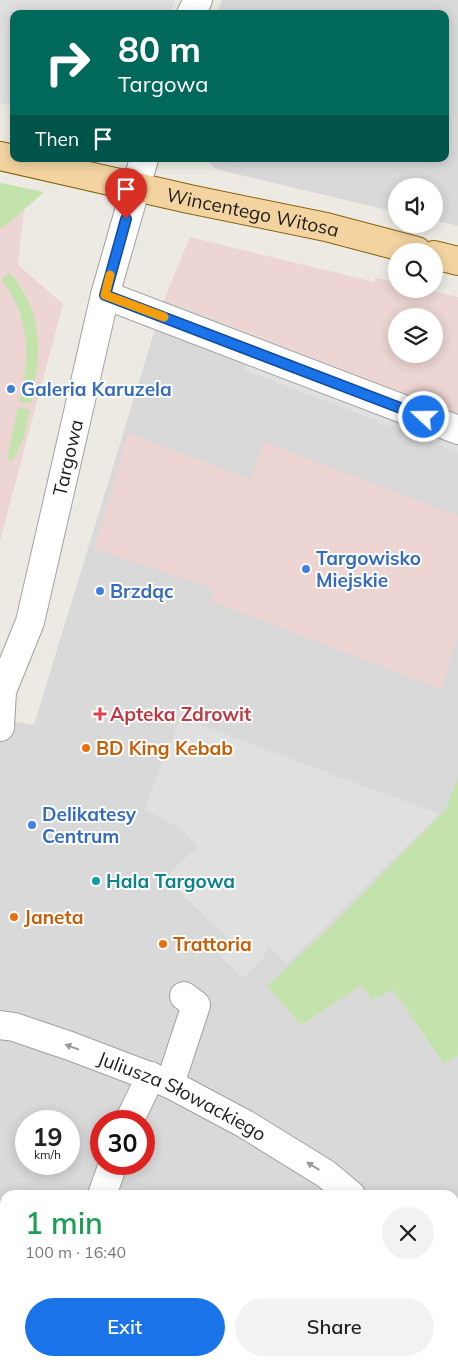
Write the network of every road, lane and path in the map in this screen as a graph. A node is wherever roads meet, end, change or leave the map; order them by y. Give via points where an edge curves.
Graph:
1 (27, 162) edge
2 (143, 162) edge
3 (135, 186) junction
4 (388, 244) edge
5 (443, 257) edge
6 (458, 261) edge
7 (105, 295) junction
8 (458, 430) edge
9 (0, 727) edge
10 (184, 996) dead end
11 (0, 1024) edge
12 (160, 1080) junction
13 (137, 1110) edge
14 (109, 1175) edge
15 (104, 1190) edge
16 (346, 1190) edge

1 - 3 main road, Wincentego Witosa
2 - 3 street, Targowa
3 - 4 main road, Wincentego Witosa
3 - 7 street, Targowa
5 - 6 main road
7 - 8 street
7 - 9 street, Targowa via 30,622 2,691
10 - 12 street via 196,1005
12 -> 11 street, Juliusza Słowackiego
12 - 13 street
16 -> 12 street, Juliusza Słowackiego via 253,1129
14 - 15 street

